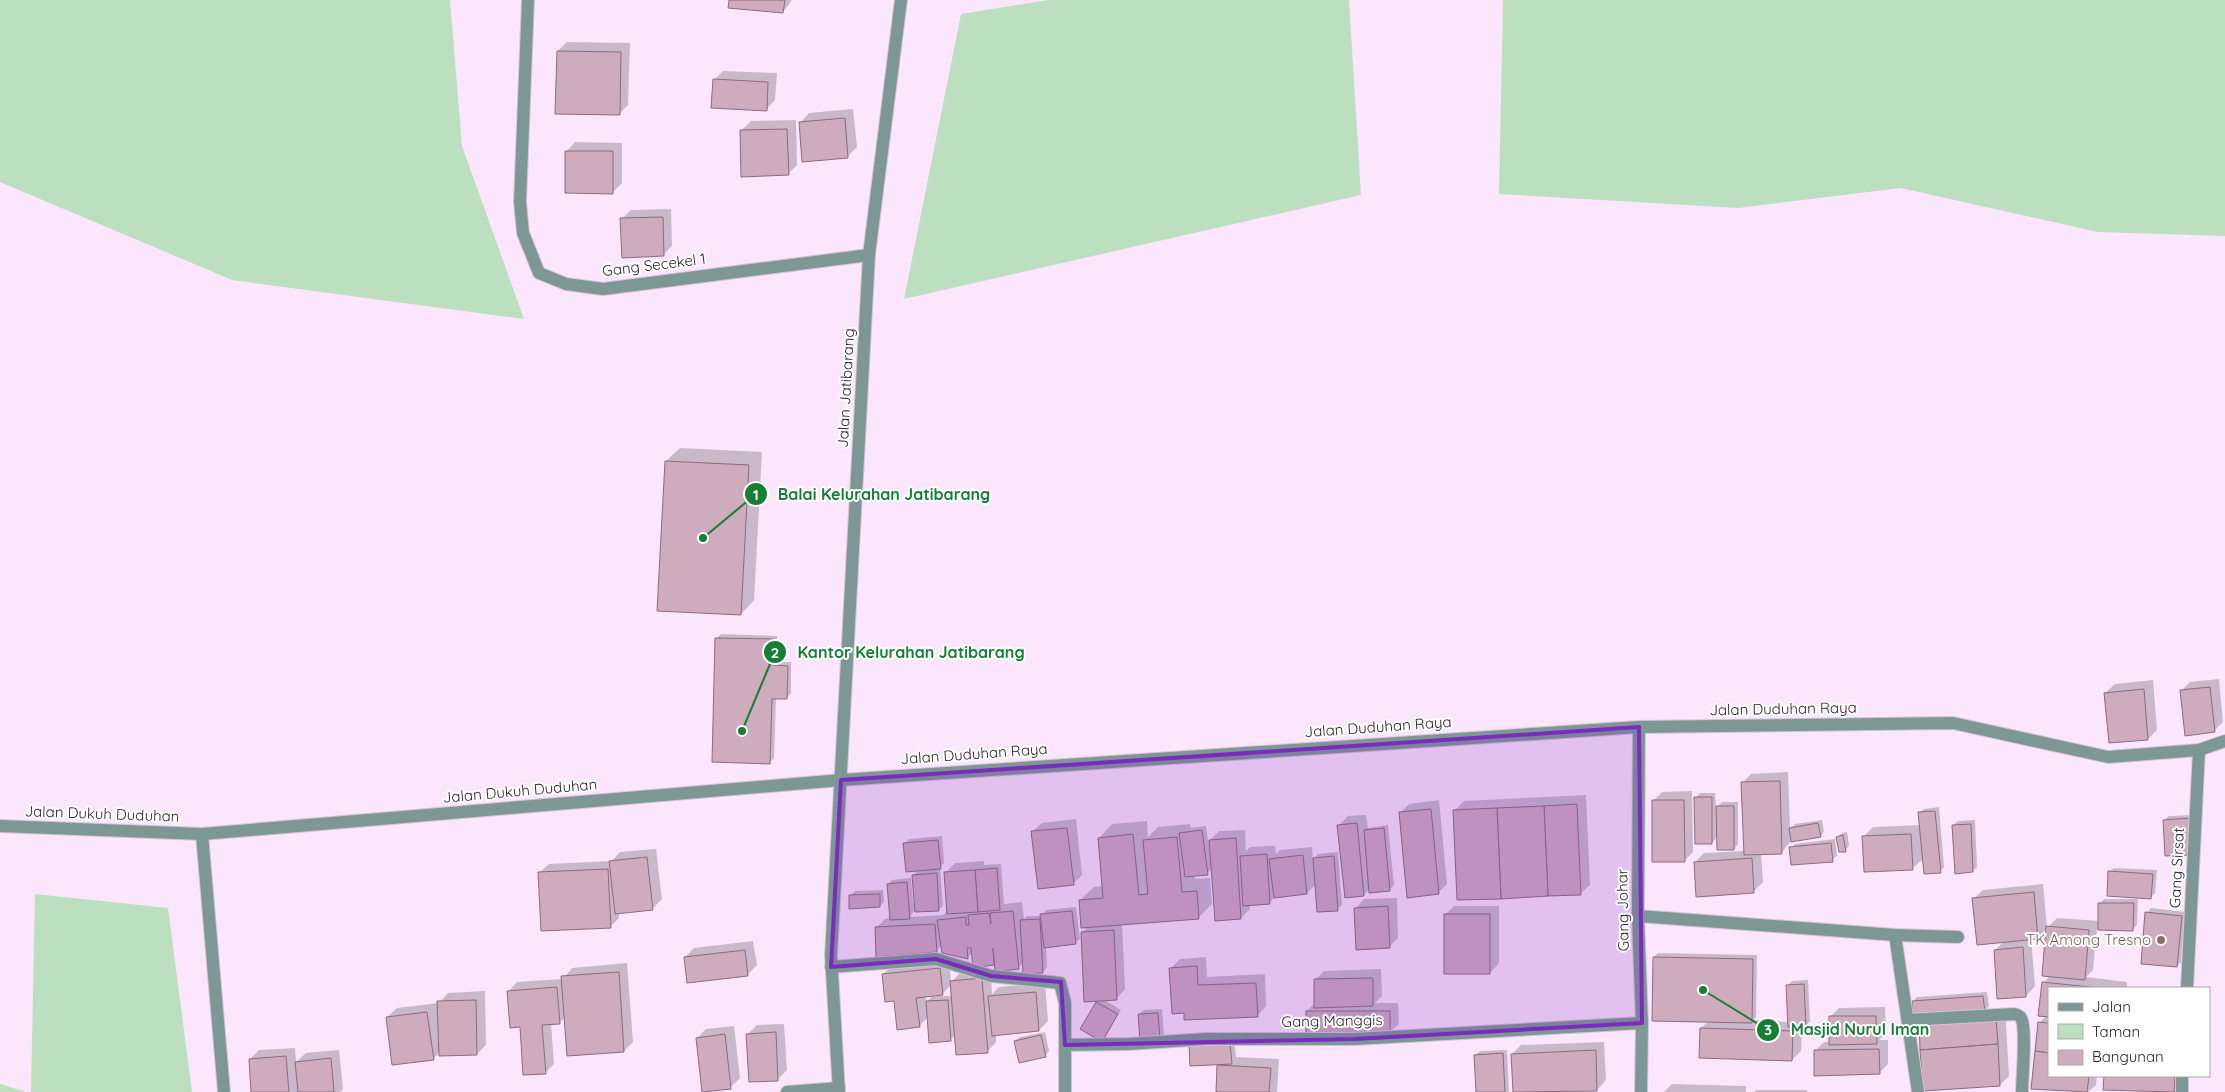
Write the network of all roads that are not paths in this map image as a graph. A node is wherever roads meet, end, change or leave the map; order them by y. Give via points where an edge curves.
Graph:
1 (528, 0) edge
2 (901, 0) edge
3 (869, 255) junction
4 (1639, 727) junction
5 (2225, 741) edge
6 (2199, 750) junction
7 (841, 780) junction
8 (0, 826) edge
9 (202, 834) junction
10 (1638, 916) junction
11 (1895, 935) junction
12 (1958, 937) dead end
13 (831, 967) junction
14 (2187, 987) edge
15 (1908, 1020) junction
16 (1642, 1023) junction
17 (1066, 1045) junction
18 (2182, 1077) edge
19 (839, 1090) edge
20 (224, 1092) edge
21 (787, 1092) edge
22 (1065, 1092) edge
23 (1641, 1092) edge
24 (1918, 1092) edge
25 (2022, 1092) edge
26 (2182, 1092) edge

1 - 3 street, Gang Secekel 1 via 520,202 524,233 539,273 566,284 603,289
2 - 3 street, Jalan Jatibarang
3 - 7 street, Jalan Jatibarang
4 - 6 street, Jalan Duduhan Raya via 1953,723 2108,757
4 - 7 street, Jalan Duduhan Raya
4 - 10 street, Gang Johar
5 - 6 street, Jalan Duduhan Raya
6 - 14 street, Gang Sirsat
7 - 9 street, Jalan Dukuh Duduhan
7 - 13 street
8 - 9 street, Jalan Dukuh Duduhan
9 - 20 street
10 - 11 street
10 - 16 street, Gang Johar
11 - 12 street
11 - 15 street
13 - 17 street via 936,959 991,976 1060,983 1065,1003
13 - 19 street
15 - 24 street
15 - 25 street via 2018,1016 2022,1019 2023,1032
16 - 17 street, Gang Manggis via 1355,1039 1206,1039
16 - 23 street, Gang Johar
17 - 22 street
18 - 26 street
19 - 21 street

